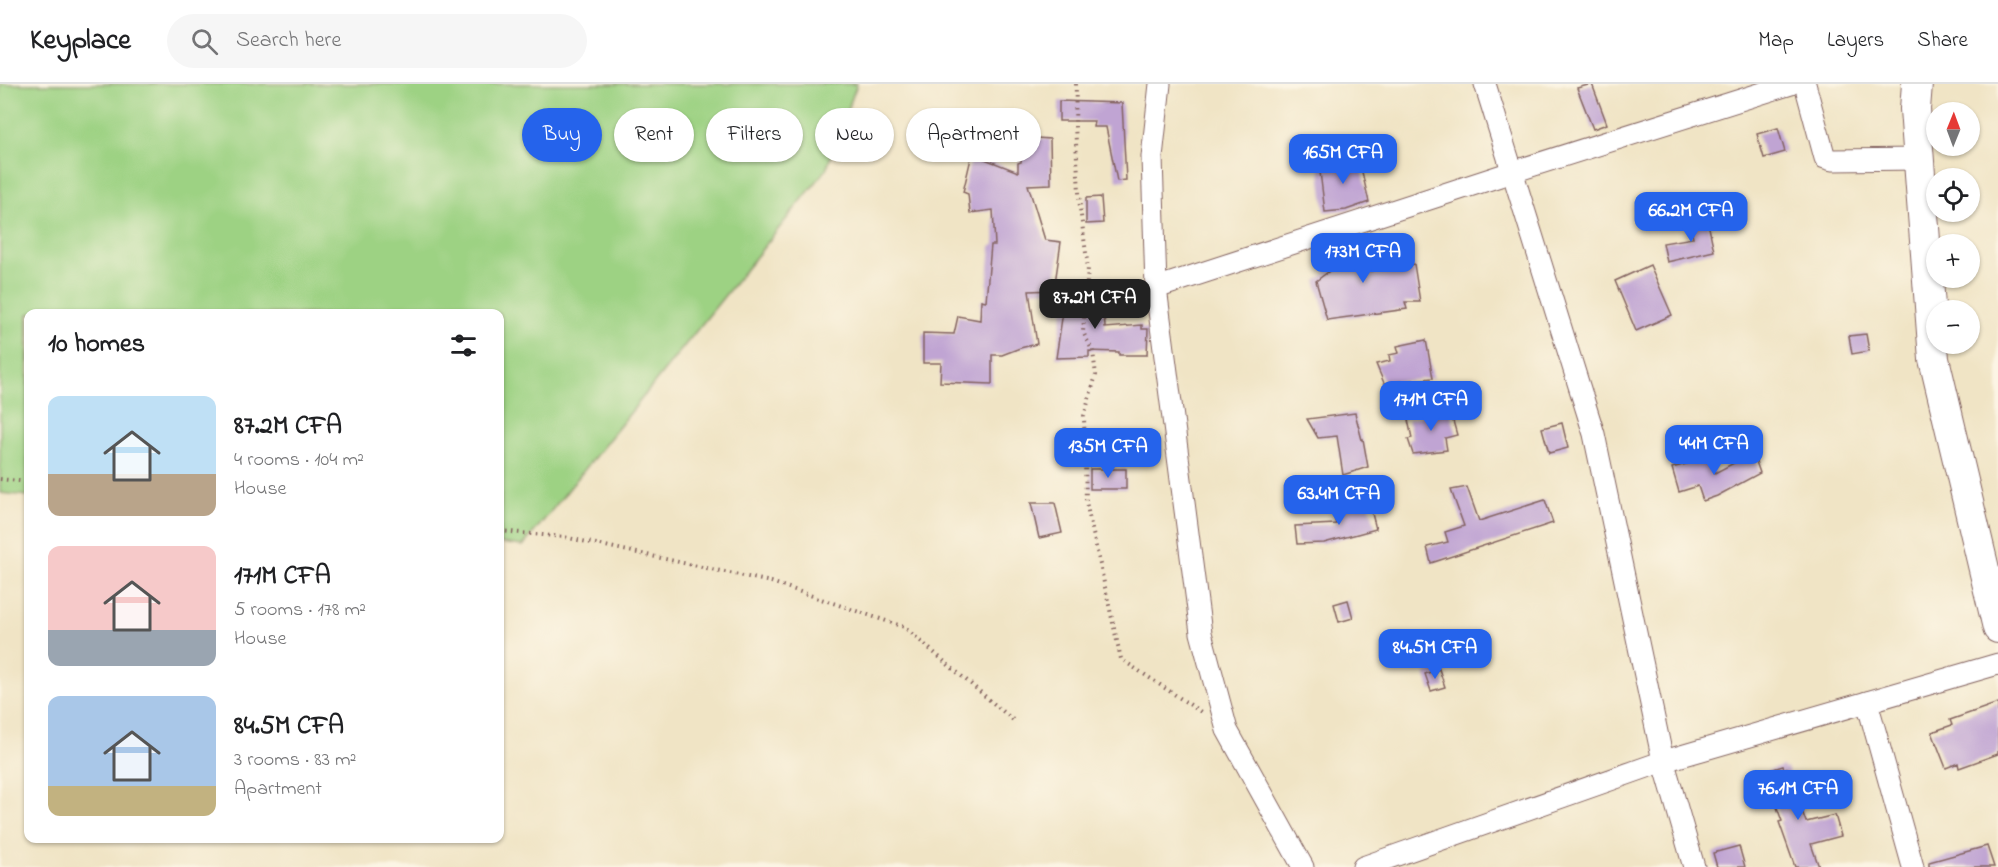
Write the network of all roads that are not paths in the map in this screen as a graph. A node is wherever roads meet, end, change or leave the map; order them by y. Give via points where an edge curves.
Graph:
1 (1160, 84) edge
2 (1485, 84) edge
3 (1791, 84) edge
4 (1805, 84) edge
5 (1917, 84) edge
6 (1919, 159) junction
7 (1512, 172) junction
8 (1156, 288) junction
9 (1998, 628) edge
10 (1998, 664) edge
11 (1867, 702) junction
12 (1664, 761) junction
13 (1303, 867) edge
14 (1363, 867) edge
15 (1694, 867) edge
16 (1913, 867) edge

1 - 8 street via 1152,157
2 - 7 street
3 - 7 street
4 - 6 street via 1825,158
5 - 6 main road
6 - 9 main road via 1934,359
7 - 8 street
7 - 12 street via 1594,434
8 - 13 street via 1201,633 1227,730
10 - 11 street
11 - 12 street
11 - 16 street
12 - 14 street
12 - 15 street

